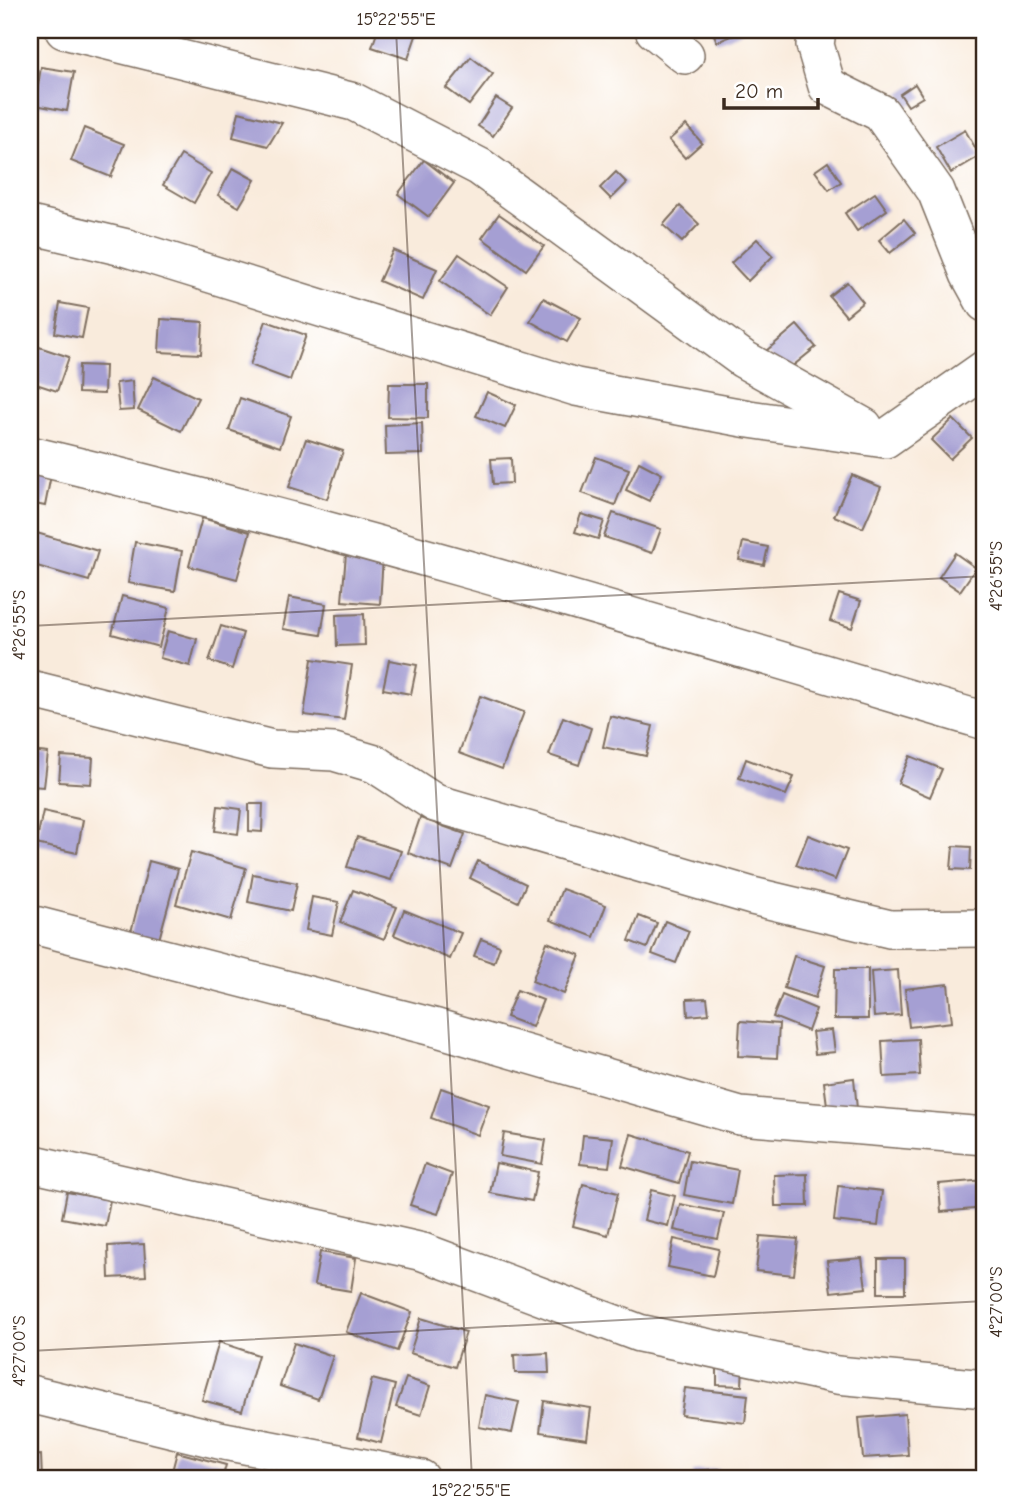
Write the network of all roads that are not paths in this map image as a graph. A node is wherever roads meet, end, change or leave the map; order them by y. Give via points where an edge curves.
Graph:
1 (64, 30) edge
2 (654, 30) edge
3 (817, 30) edge
4 (685, 55) dead end
5 (30, 225) edge
6 (985, 303) edge
7 (985, 369) edge
8 (885, 439) junction
9 (30, 455) edge
10 (30, 689) edge
11 (985, 721) edge
12 (30, 924) edge
13 (985, 928) edge
14 (30, 930) edge
15 (985, 1136) edge
16 (30, 1164) edge
17 (985, 1389) edge
18 (30, 1394) edge
19 (421, 1479) edge

1 - 8 street via 354,102 480,167 743,359
2 - 4 street
3 - 6 street via 815,45 827,86 881,113 936,191
5 - 8 street via 127,248 576,387
7 - 8 street
9 - 11 street via 151,483 439,563
10 - 13 street via 272,749 334,752 374,764 435,803 752,896 890,929
12 - 14 street
12 - 15 street via 437,1028 740,1116
16 - 17 street via 423,1252 639,1333 837,1375
18 - 19 street via 219,1440

